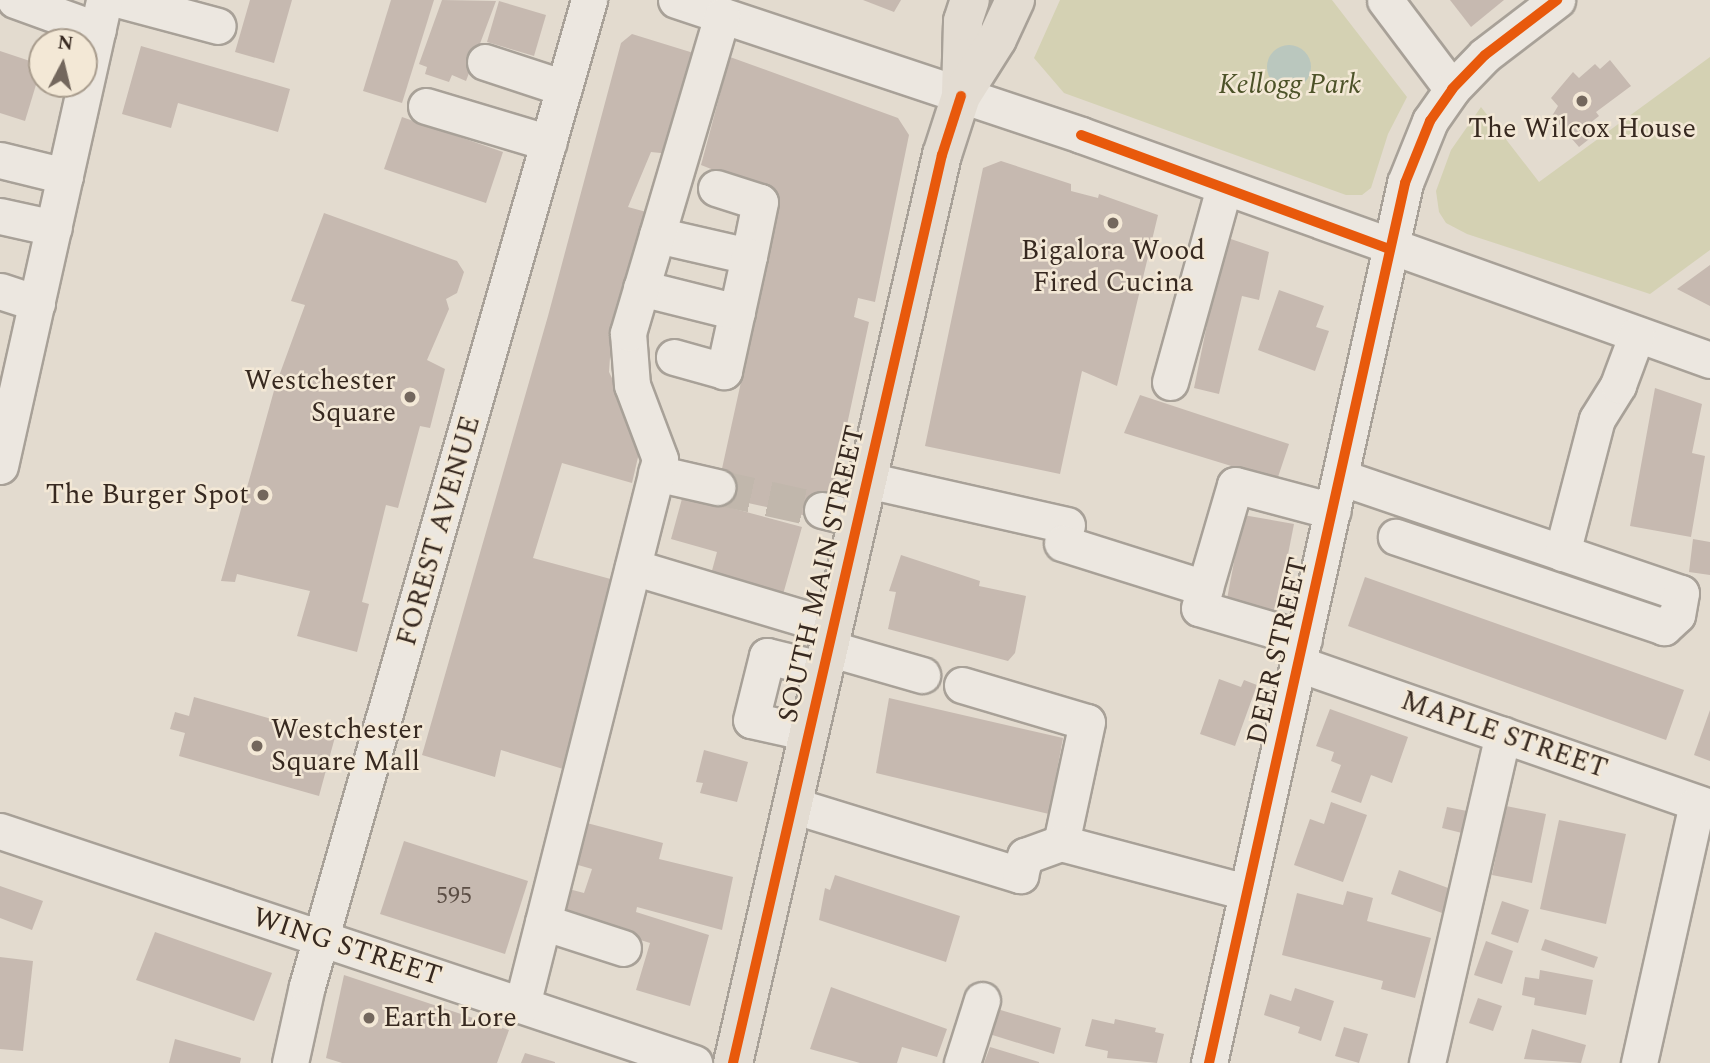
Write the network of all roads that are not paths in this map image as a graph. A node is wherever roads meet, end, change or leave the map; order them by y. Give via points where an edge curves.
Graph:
1 (15, 0) edge
2 (121, 0) edge
3 (589, 0) edge
4 (676, 0) edge
5 (970, 0) edge
6 (1015, 0) edge
7 (1385, 0) edge
8 (1557, 0) edge
9 (739, 13) edge
10 (101, 15) edge
11 (218, 26) dead end
12 (485, 62) dead end
13 (564, 88) junction
14 (1451, 89) junction
15 (961, 96) junction
16 (426, 106) dead end
17 (549, 143) junction
18 (0, 160) edge
19 (65, 176) junction
20 (1224, 187) junction
21 (716, 188) dead end
22 (0, 216) edge
23 (54, 228) junction
24 (657, 235) junction
25 (1390, 248) junction
26 (749, 256) junction
27 (641, 288) junction
28 (0, 291) edge
29 (37, 303) junction
30 (737, 312) junction
31 (1637, 334) junction
32 (674, 357) dead end
33 (1709, 357) edge
34 (1170, 382) dead end
35 (1, 453) edge
36 (656, 473) junction
37 (1340, 477) junction
38 (867, 480) junction
39 (717, 487) tunnel mouth
40 (1332, 511) junction
41 (1396, 537) dead end
42 (1562, 553) junction
43 (633, 567) junction
44 (1202, 598) junction
45 (828, 648) junction
46 (1301, 651) junction
47 (922, 675) dead end
48 (962, 685) dead end
49 (809, 733) junction
50 (1503, 735) junction
51 (792, 805) junction
52 (1704, 805) edge
53 (0, 831) edge
54 (1061, 843) junction
55 (1247, 892) junction
56 (542, 922) junction
57 (322, 938) junction
58 (623, 948) dead end
59 (982, 1000) dead end
60 (522, 1005) junction
61 (290, 1063) edge
62 (694, 1063) edge
63 (733, 1063) edge
64 (962, 1063) edge
65 (1209, 1063) edge
66 (1427, 1063) edge
67 (1639, 1063) edge

1 - 10 street
2 - 11 street
3 - 13 street, FOREST AVENUE
4 - 9 street
5 - 15 main road, SOUTH MAIN STREET via 963,21
6 - 15 main road, SOUTH MAIN STREET
7 - 14 street
8 - 14 street, DEER STREET via 1485,55
9 - 15 street
9 - 24 street
10 - 19 street
12 - 13 street
13 - 17 street, FOREST AVENUE
14 - 25 street, DEER STREET via 1415,152
15 - 20 street
15 - 38 main road, SOUTH MAIN STREET via 942,155
16 - 17 street
17 - 57 street, FOREST AVENUE
18 - 19 street
19 - 23 street
20 - 25 street
20 - 34 street
21 - 26 street via 760,202
22 - 23 street
23 - 29 street
24 - 26 street
24 - 27 street
25 - 31 street
25 - 37 street, DEER STREET
26 - 30 street
27 - 30 street
27 - 36 street via 628,333 632,386 660,459
28 - 29 street
29 - 35 street
30 - 32 street via 724,371
31 - 33 street
31 - 42 street via 1618,385 1597,419
36 - 39 street
36 - 43 street
37 - 40 street, DEER STREET
37 - 42 street
38 - 44 street, MAPLE STREET via 1065,534
38 - 45 main road, SOUTH MAIN STREET via 840,514
40 - 44 street via 1235,485
40 - 46 street, DEER STREET
41 - 42 street via 1664,627 1677,615 1681,593
43 - 45 street
43 - 56 street
44 - 46 street, MAPLE STREET
45 - 47 street
45 - 49 main road, SOUTH MAIN STREET
45 - 49 street via 767,656 751,720
46 - 50 street, MAPLE STREET
46 - 55 street, DEER STREET
48 - 54 street via 1087,722
49 - 51 main road, SOUTH MAIN STREET
50 - 52 street, MAPLE STREET
50 - 66 street
51 - 54 street via 1020,876 1025,856
51 - 63 main road, SOUTH MAIN STREET
52 - 67 street
53 - 57 street, WING STREET
54 - 55 street
55 - 65 street, DEER STREET
56 - 58 street
56 - 60 street
57 - 60 street, WING STREET
57 - 61 street, FOREST AVENUE
59 - 64 street
60 - 62 street, WING STREET

